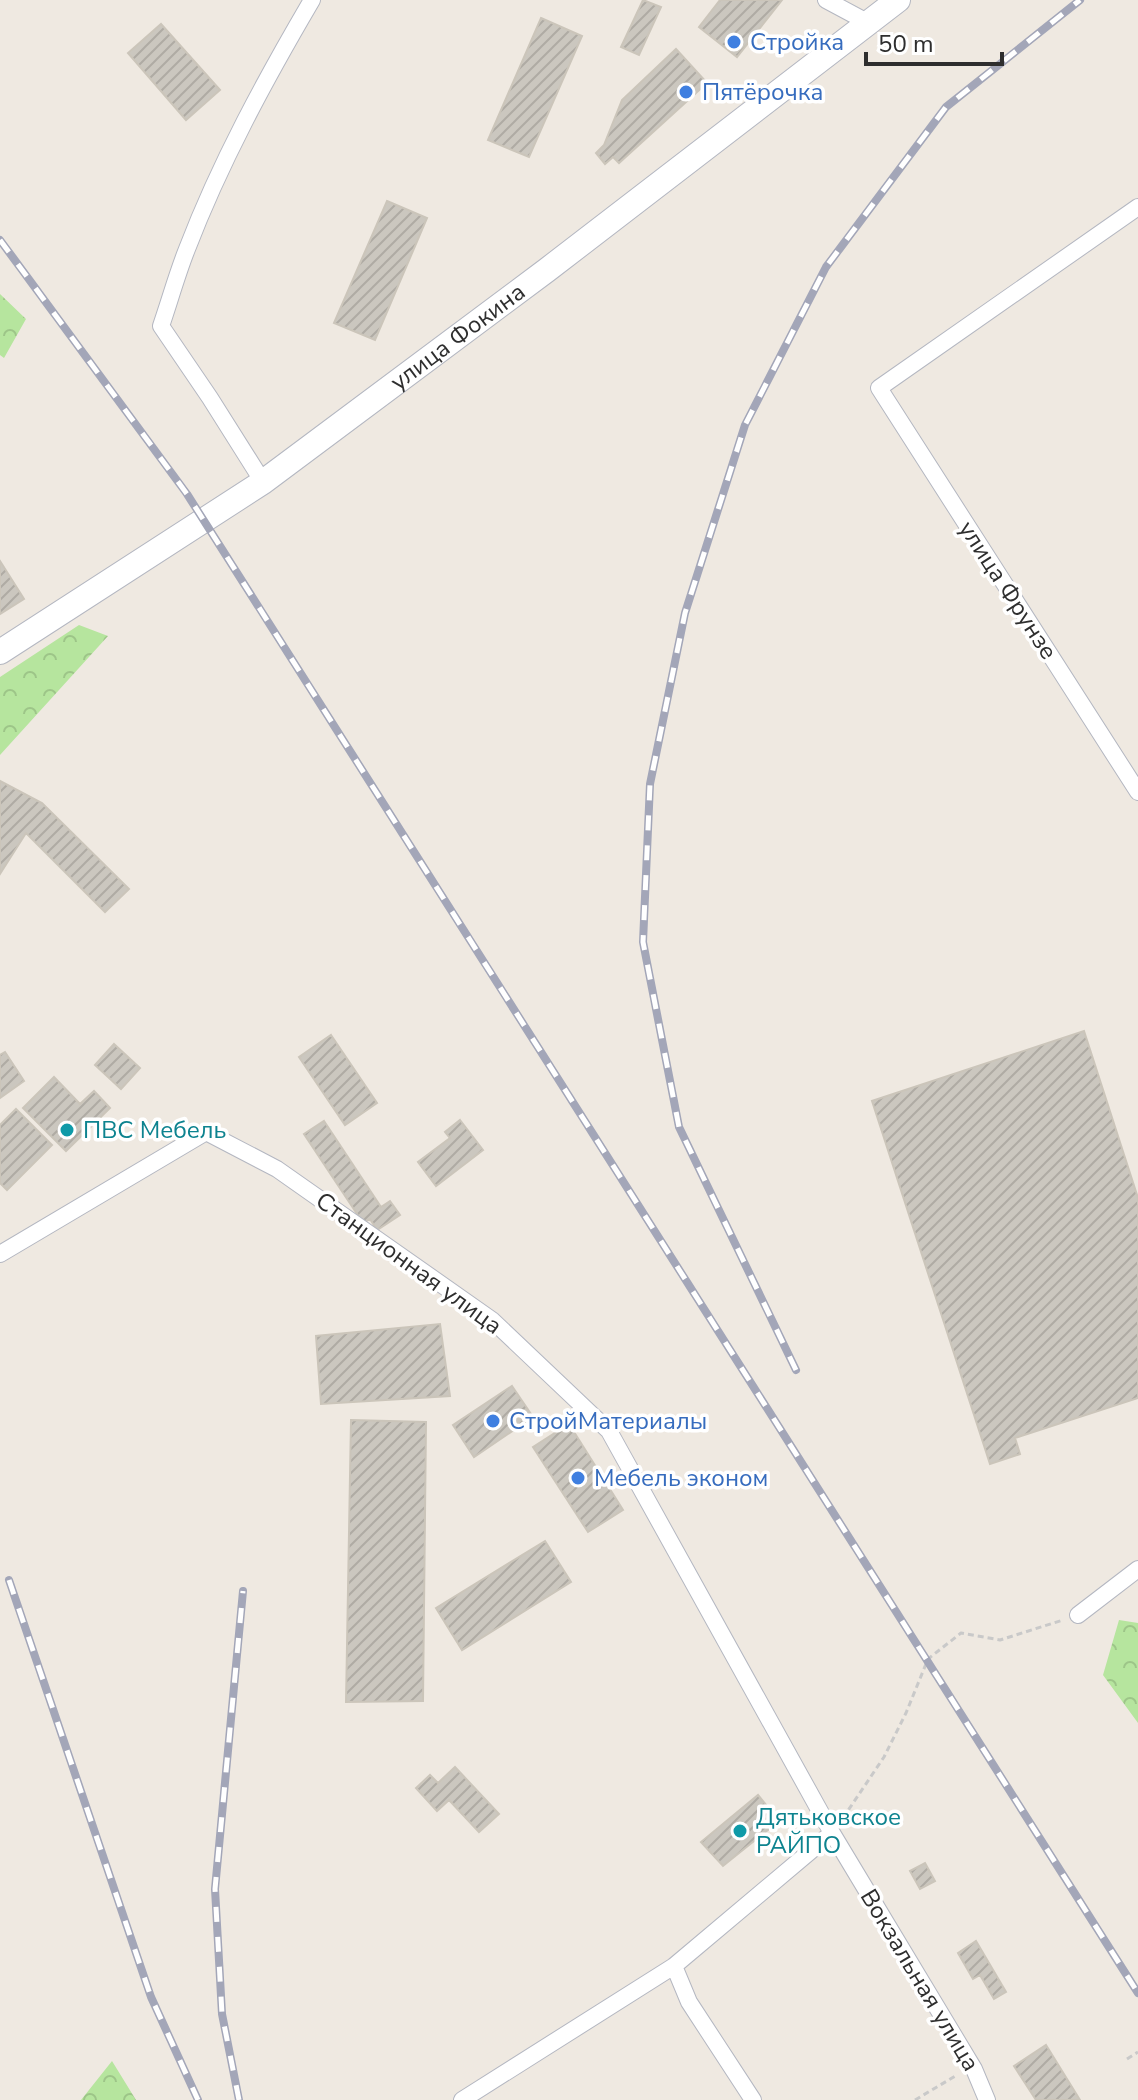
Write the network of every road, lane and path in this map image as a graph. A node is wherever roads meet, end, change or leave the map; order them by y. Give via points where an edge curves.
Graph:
1 (312, 0) edge
2 (826, 0) edge
3 (898, 0) edge
4 (869, 23) junction
5 (1138, 207) edge
6 (263, 482) junction
7 (0, 652) edge
8 (1138, 792) edge
9 (0, 1254) edge
10 (1138, 1569) edge
11 (1078, 1615) joint
12 (832, 1833) junction
13 (674, 1966) junction
14 (1138, 2052) edge
15 (1127, 2059) dead end
16 (974, 2069) junction
17 (462, 2100) edge
18 (753, 2100) edge
19 (915, 2100) edge
20 (987, 2100) edge

1 - 6 street via 223,168 161,326
2 - 4 street
3 - 4 main road, улица Фокина
4 - 6 main road, улица Фокина
5 - 8 street, улица Фрунзе via 879,388
6 - 7 main road, улица Фокина
9 - 12 street, Станционная улица via 206,1132 277,1169 492,1320 609,1431
10 - 11 street
11 - 12 path via 1000,1640 961,1633 928,1659 884,1757
12 - 13 street
12 - 16 street, Вокзальная улица
13 - 17 street
13 - 18 street via 689,2002
14 - 15 path
16 - 19 path
16 - 20 street, Вокзальная улица

